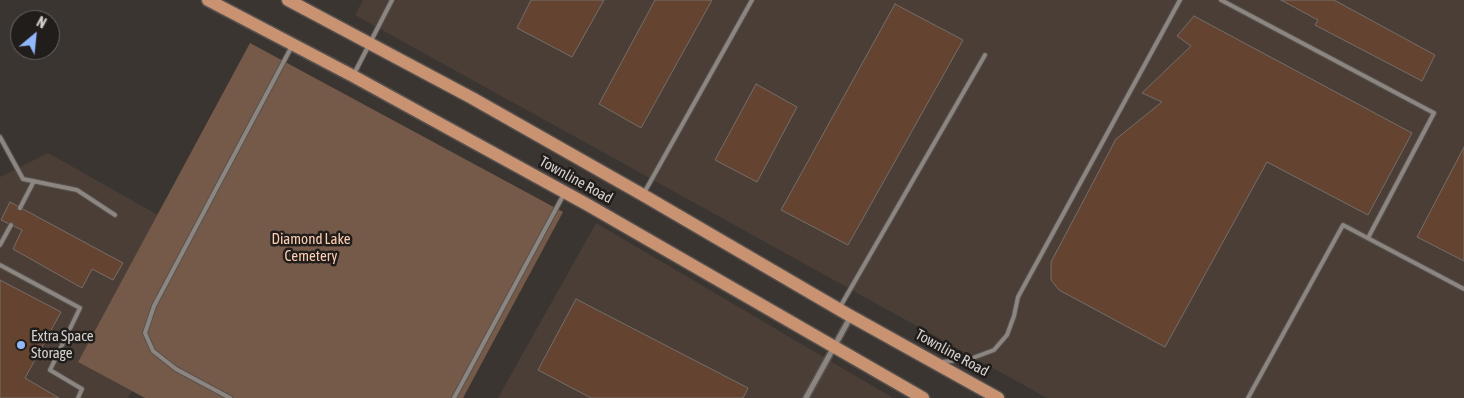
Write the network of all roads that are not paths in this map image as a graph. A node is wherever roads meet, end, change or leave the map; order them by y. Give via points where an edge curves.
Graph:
1 (208, 0) edge
2 (288, 0) edge
3 (392, 0) edge
4 (752, 0) edge
5 (1180, 0) edge
6 (1221, 0) edge
7 (370, 43) junction
8 (293, 44) junction
9 (985, 55) dead end
10 (353, 76) junction
11 (0, 137) edge
12 (34, 181) junction
13 (565, 192) junction
14 (643, 194) junction
15 (20, 208) dead end
16 (115, 215) dead end
17 (11, 225) dead end
18 (1368, 238) junction
19 (0, 244) edge
20 (0, 265) edge
21 (1464, 289) edge
22 (838, 308) junction
23 (851, 316) junction
24 (834, 346) junction
25 (936, 363) junction
26 (78, 398) edge
27 (230, 398) edge
28 (454, 398) edge
29 (806, 398) edge
30 (923, 398) edge
31 (998, 398) edge
32 (1248, 398) edge

1 - 8 main road, Townline Road
2 - 7 main road, Townline Road
3 - 7 lane
4 - 14 lane
5 - 25 lane via 1018,298 1007,335 994,350 970,359
6 - 18 lane via 1434,113
7 - 10 lane
7 - 14 main road, Townline Road
8 - 10 main road, Townline Road
8 - 27 lane via 154,306 145,334 153,351 176,369
9 - 22 lane
10 - 13 main road, Townline Road
11 - 12 lane via 23,178
12 - 15 lane
12 - 16 lane via 77,190
13 - 24 main road, Townline Road
13 - 28 lane
14 - 22 main road, Townline Road
17 - 19 lane
18 - 21 lane
18 - 32 lane via 1343,225
20 - 26 lane via 80,308 50,370 82,389
22 - 23 main road, Townline Road
23 - 24 street
23 - 25 main road, Townline Road
24 - 29 street
24 - 30 main road, Townline Road
25 - 31 main road, Townline Road

